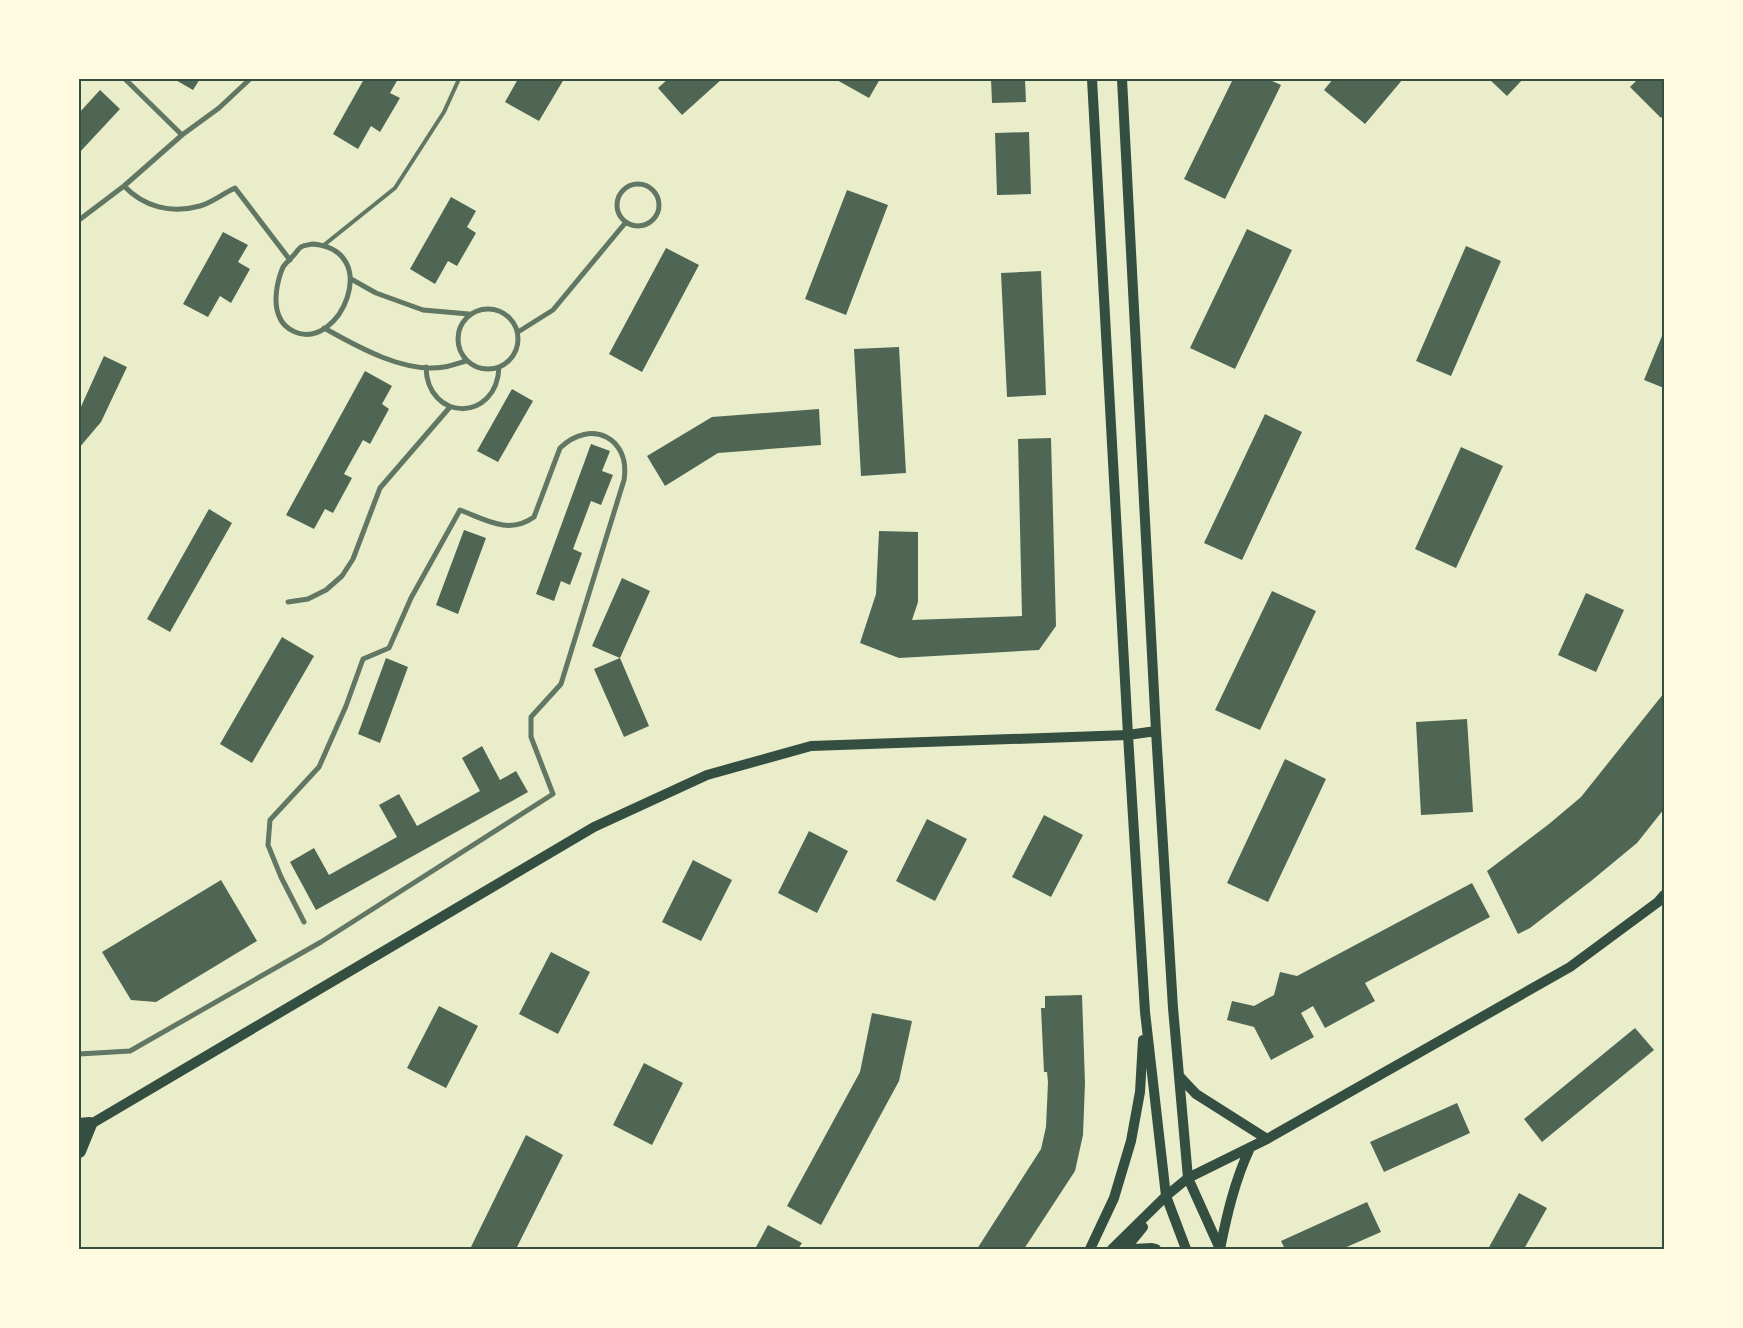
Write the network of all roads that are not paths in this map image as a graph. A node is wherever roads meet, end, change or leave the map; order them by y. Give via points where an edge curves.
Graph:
1 (125, 79) edge
2 (250, 79) edge
3 (459, 79) edge
4 (1092, 79) edge
5 (1122, 79) edge
6 (182, 135) junction
7 (124, 186) junction
8 (79, 220) edge
9 (626, 222) junction
10 (324, 245) junction
11 (290, 260) junction
12 (350, 279) junction
13 (469, 314) junction
14 (324, 328) junction
15 (518, 332) junction
16 (466, 360) junction
17 (426, 367) junction
18 (499, 367) junction
19 (450, 407) junction
20 (288, 602) dead end
21 (1156, 731) junction
22 (1128, 735) junction
23 (1664, 895) edge
24 (304, 922) dead end
25 (1145, 1012) junction
26 (79, 1054) edge
27 (1179, 1076) junction
28 (83, 1127) edge
29 (1267, 1139) junction
30 (1250, 1148) junction
31 (79, 1151) edge
32 (1188, 1178) junction
33 (1166, 1196) junction
34 (1090, 1249) edge
35 (1112, 1249) edge
36 (1125, 1249) edge
37 (1133, 1249) edge
38 (1156, 1249) edge
39 (1186, 1249) edge
40 (1220, 1249) edge

1 - 6 street
2 - 6 street via 219,108
3 - 10 lane via 444,112 395,188
4 - 22 main road
5 - 21 main road
6 - 7 street
7 - 8 street
7 - 11 street via 144,202 179,210 201,206 235,188
9 - 9 street via 638,226 655,217 658,198 650,188 637,184 621,193 618,212
9 - 15 street via 553,310
10 - 11 street via 301,247
10 - 12 street via 343,257
11 - 14 street via 284,267 276,293 279,316 283,324 298,333 308,334
12 - 13 street via 376,293 423,310
12 - 14 street via 344,307
13 - 15 street via 494,308 509,316
13 - 16 street via 463,320 457,337
14 - 17 street via 394,361
15 - 18 street via 512,357
16 - 17 street via 443,367
16 - 18 street via 482,369
17 - 19 street via 426,380 431,391
18 - 19 street via 494,392 485,401 474,407
19 - 20 street via 380,488 353,559 342,576 326,590
21 - 22 main road
21 - 27 main road
22 - 25 main road
22 - 28 main road via 812,746 708,774 594,826
23 - 29 main road via 1570,967
24 - 26 street via 280,877 268,845 270,820 319,767 363,659 389,648 411,598 460,510 508,527 526,523 534,517 560,448 578,434 601,434 611,440 624,458 624,480 561,684 531,717 530,737 553,794 321,942 130,1051
25 - 33 main road
25 - 34 main road via 1140,1092 1131,1141 1114,1198
27 - 29 main road via 1196,1094
27 - 32 main road
28 - 31 highway
29 - 30 main road
30 - 32 main road
30 - 40 main road via 1228,1208
32 - 33 main road
32 - 40 main road
33 - 35 main road
33 - 36 main road
33 - 39 main road
37 - 38 main road

